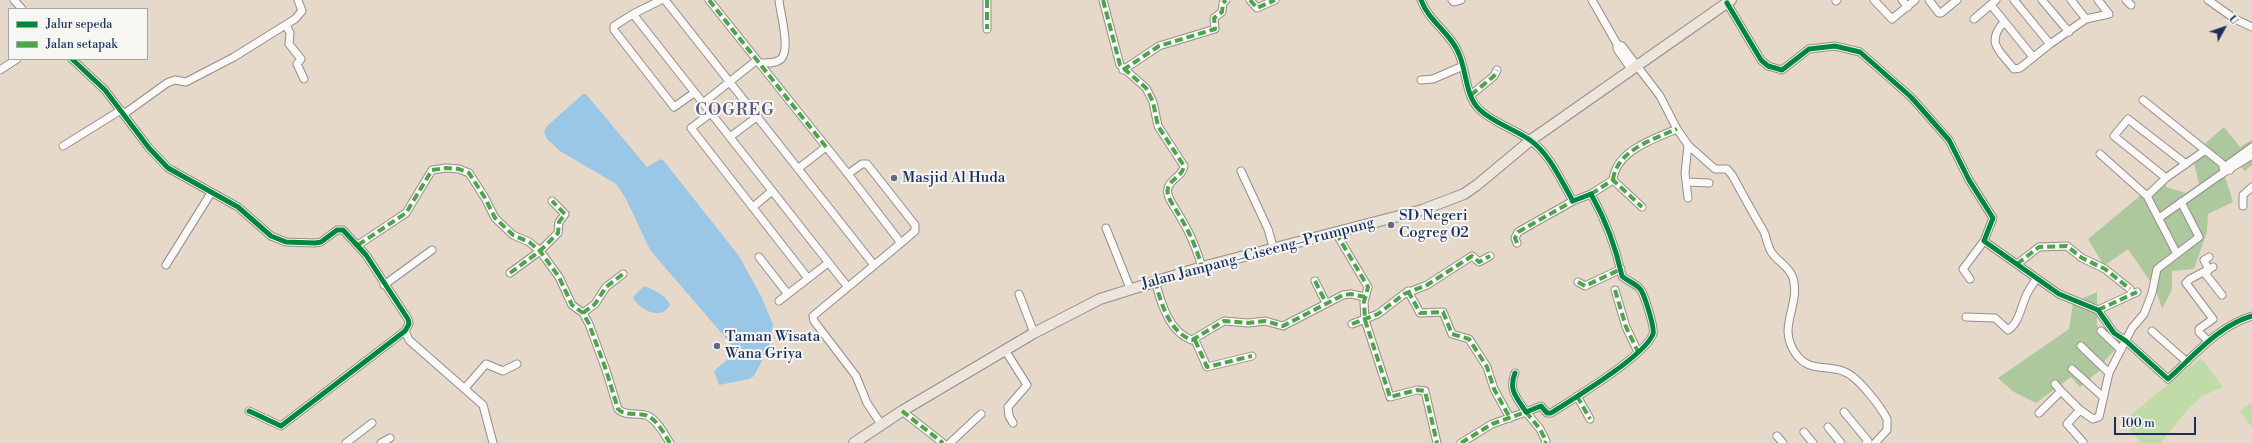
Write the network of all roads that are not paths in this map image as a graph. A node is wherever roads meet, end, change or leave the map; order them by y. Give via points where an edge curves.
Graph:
1 (14, 0) edge
2 (298, 0) edge
3 (661, 0) edge
4 (665, 0) edge
5 (708, 0) edge
6 (779, 0) edge
7 (987, 0) edge
8 (1103, 0) edge
9 (1226, 0) edge
10 (1250, 0) edge
11 (1275, 0) edge
12 (1421, 0) edge
13 (1452, 0) edge
14 (1461, 0) edge
15 (1592, 0) edge
16 (1874, 0) edge
17 (1902, 0) edge
18 (1915, 0) edge
19 (1929, 0) edge
20 (1957, 0) edge
21 (2014, 0) edge
22 (2042, 0) edge
23 (2071, 0) edge
24 (2098, 0) edge
25 (2208, 0) edge
26 (1729, 2) edge
27 (1993, 2) edge
28 (1908, 7) junction
29 (21, 8) edge
30 (633, 14) junction
31 (1974, 19) dead end
32 (2087, 19) junction
33 (2004, 22) junction
34 (286, 25) junction
35 (2252, 28) edge
36 (987, 29) dead end
37 (2069, 32) junction
38 (2050, 44) junction
39 (2033, 57) junction
40 (15, 60) edge
41 (73, 60) edge
42 (758, 62) junction
43 (1462, 66) junction
44 (1633, 67) junction
45 (0, 70) edge
46 (1124, 70) junction
47 (1497, 70) dead end
48 (304, 79) dead end
49 (1420, 80) dead end
50 (730, 82) junction
51 (694, 93) junction
52 (1471, 94) junction
53 (2143, 100) dead end
54 (703, 103) junction
55 (123, 112) junction
56 (711, 113) junction
57 (758, 116) junction
58 (1676, 129) junction
59 (730, 137) junction
60 (1531, 140) junction
61 (1688, 145) junction
62 (64, 146) dead end
63 (826, 147) junction
64 (2252, 147) edge
65 (2204, 151) junction
66 (2100, 154) dead end
67 (2252, 155) edge
68 (2186, 164) junction
69 (799, 168) junction
70 (2227, 168) junction
71 (1241, 171) dead end
72 (848, 174) junction
73 (2166, 178) junction
74 (1613, 180) junction
75 (1686, 182) junction
76 (1709, 183) dead end
77 (2252, 187) edge
78 (772, 191) junction
79 (211, 193) junction
80 (1591, 194) junction
81 (2147, 196) junction
82 (1688, 198) dead end
83 (552, 201) dead end
84 (1573, 202) junction
85 (2181, 202) junction
86 (1642, 206) dead end
87 (2242, 206) dead end
88 (753, 207) junction
89 (2159, 218) junction
90 (1106, 228) dead end
91 (1336, 233) junction
92 (1984, 241) junction
93 (901, 243) junction
94 (1517, 243) dead end
95 (358, 245) junction
96 (432, 250) dead end
97 (540, 250) junction
98 (1274, 250) junction
99 (2177, 254) junction
100 (1490, 256) dead end
101 (758, 257) dead end
102 (2209, 257) dead end
103 (828, 263) junction
104 (2017, 264) junction
105 (166, 265) dead end
106 (874, 265) junction
107 (1202, 267) junction
108 (1621, 269) junction
109 (2209, 270) junction
110 (510, 273) dead end
111 (623, 274) dead end
112 (807, 277) junction
113 (1970, 279) dead end
114 (2036, 279) junction
115 (1315, 280) dead end
116 (1155, 281) junction
117 (1578, 282) dead end
118 (384, 284) junction
119 (847, 286) junction
120 (1130, 288) junction
121 (2130, 289) dead end
122 (1615, 290) dead end
123 (1408, 291) junction
124 (2137, 292) dead end
125 (788, 293) junction
126 (1019, 294) dead end
127 (2222, 295) dead end
128 (1365, 297) junction
129 (779, 301) dead end
130 (1326, 303) junction
131 (2098, 310) junction
132 (582, 313) junction
133 (2252, 316) edge
134 (1966, 317) dead end
135 (1365, 320) junction
136 (1352, 324) dead end
137 (2101, 331) dead end
138 (2152, 331) dead end
139 (405, 332) junction
140 (1034, 333) junction
141 (1195, 340) junction
142 (2126, 341) junction
143 (2208, 341) junction
144 (2081, 346) dead end
145 (1005, 350) junction
146 (2121, 350) junction
147 (1638, 352) junction
148 (1252, 356) dead end
149 (2187, 362) junction
150 (517, 364) dead end
151 (2072, 369) dead end
152 (1515, 373) dead end
153 (2109, 373) junction
154 (2055, 384) dead end
155 (465, 388) junction
156 (2061, 391) junction
157 (1576, 396) junction
158 (2103, 397) junction
159 (2080, 410) junction
160 (248, 411) dead end
161 (902, 411) junction
162 (1526, 412) junction
163 (1844, 412) dead end
164 (2039, 413) dead end
165 (981, 414) dead end
166 (1510, 418) junction
167 (1590, 418) dead end
168 (372, 423) dead end
169 (1013, 423) dead end
170 (881, 424) junction
171 (1828, 427) dead end
172 (1804, 432) dead end
173 (1777, 436) dead end
174 (390, 438) dead end
175 (2083, 442) dead end
176 (346, 443) edge
177 (382, 443) edge
178 (493, 443) edge
179 (670, 443) edge
180 (854, 443) edge
181 (943, 443) edge
182 (950, 443) edge
183 (1437, 443) edge
184 (1461, 443) edge
185 (1544, 443) edge
186 (1783, 443) edge
187 (1813, 443) edge
188 (1841, 443) edge
189 (1866, 443) edge
190 (1875, 443) edge

1 - 29 street
2 - 34 street via 302,11
3 - 30 street
4 - 50 street
5 - 42 street
6 - 42 street via 786,46 783,55 781,59 773,62
7 - 36 street
8 - 46 street via 1118,59
9 - 46 street via 1222,12 1214,18 1215,29 1159,46
10 - 11 street via 1257,8
12 - 43 street via 1431,20 1455,46
13 - 14 street
15 - 44 street
16 - 28 street via 1892,19
17 - 28 street
18 - 28 street
19 - 20 street via 1941,13
21 - 38 street
22 - 37 street
23 - 32 street
24 - 32 street via 2109,14
25 - 35 street
26 - 44 main road, Jalan Jampang–Ciseeng–Prumpung
26 - 92 street via 1761,60 1768,66 1782,70 1809,48 1835,46 1860,52 1911,97 1949,140 1969,180 1992,215 1992,223
27 - 31 street
27 - 33 street
30 - 51 street
30 - 51 street via 614,26 616,34 674,107
32 - 37 street
33 - 39 street
33 - 39 street via 1997,30 1994,40 1996,47 2017,69
34 - 48 street via 290,33 289,44 301,59 297,66
34 - 55 street via 234,57 186,82 175,80 167,83
37 - 38 street
38 - 39 street
40 - 45 street
41 - 55 street via 101,86
42 - 50 street
42 - 63 street
43 - 49 street via 1433,79
43 - 52 street
44 - 58 street via 1660,96
44 - 60 main road, Jalan Jampang–Ciseeng–Prumpung
46 - 107 street via 1146,88 1153,102 1158,126 1184,166 1182,172 1169,184 1167,192 1192,236
47 - 52 street via 1490,80
50 - 54 street
50 - 57 street
51 - 54 street
52 - 60 street via 1481,110
53 - 65 street
54 - 56 street
55 - 62 street
55 - 79 street via 149,148 168,168
56 - 59 street
56 - 88 street via 691,128
57 - 59 street
57 - 69 street
58 - 61 street
58 - 74 street via 1642,144 1625,156 1616,168
59 - 78 street
60 - 84 street via 1548,160
60 - 91 main road, Jalan Jampang–Ciseeng–Prumpung via 1464,194 1422,210
61 - 75 street
61 - 190 street via 1710,166 1729,171 1764,232 1771,253 1788,268 1792,277 1794,299 1787,333 1795,354 1809,366 1840,370 1854,378 1886,417 1887,430
63 - 69 street
63 - 72 street
64 - 70 street
65 - 68 street
65 - 70 street
66 - 81 street
67 - 70 street
68 - 73 street
68 - 73 street via 2128,119 2114,136
69 - 106 street
70 - 85 street
71 - 98 street via 1268,229
72 - 93 street
72 - 93 street via 862,164 867,164 913,221 916,225 915,231
73 - 81 street
74 - 80 street
74 - 86 street
75 - 76 street
75 - 82 street
77 - 87 street via 2243,195
78 - 88 street
78 - 103 street
79 - 95 street via 248,214 266,233 286,242 318,243 339,229
79 - 105 street
80 - 84 street
80 - 108 street via 1601,212
81 - 89 street
83 - 97 street via 565,216 559,222 558,233
84 - 94 street via 1518,232 1515,235
85 - 89 street
85 - 99 street via 2199,237
88 - 112 street
89 - 99 street
90 - 120 street
91 - 98 main road, Jalan Jampang–Ciseeng–Prumpung
91 - 128 street via 1367,284
92 - 104 street
92 - 113 street via 1963,269
93 - 106 street
95 - 97 street via 406,213 428,174 437,168 446,168 459,169 468,174 485,198 494,218 513,235
95 - 118 street
96 - 118 street
97 - 110 street
97 - 132 street via 559,277 572,305
98 - 107 main road, Jalan Jampang–Ciseeng–Prumpung
99 - 142 street via 2157,269 2144,314 2132,328
100 - 123 street via 1479,262 1472,256 1427,285
101 - 125 street
102 - 109 street via 2204,260
103 - 112 street
103 - 119 street
104 - 114 street
104 - 121 street via 2039,247 2067,246 2082,258 2105,269
106 - 119 street
107 - 116 main road, Jalan Jampang–Ciseeng–Prumpung
108 - 117 street via 1586,286
108 - 147 street via 1623,278 1642,291 1653,328 1653,335
109 - 127 street
109 - 143 street via 2186,283 2213,319 2199,329
111 - 132 street via 606,287 595,304
112 - 125 street
114 - 131 street via 2059,294
114 - 134 street via 2010,329 2006,330 1994,318
115 - 130 street
116 - 120 main road, Jalan Jampang–Ciseeng–Prumpung
116 - 141 street via 1161,302 1174,328 1181,335
118 - 139 street via 408,319 409,324
119 - 170 street via 814,314 813,318 856,376 867,404
120 - 140 main road, Jalan Jampang–Ciseeng–Prumpung via 1077,309
122 - 147 street
123 - 135 street via 1378,314
123 - 166 street via 1420,313 1443,312 1451,334 1469,339 1486,367 1494,389
124 - 131 street
125 - 129 street
126 - 140 street
128 - 130 street via 1347,295
128 - 135 street
130 - 141 street via 1283,326 1265,321 1224,321
131 - 142 street via 2114,333
132 - 179 street via 606,370 618,409 624,413 650,416
133 - 143 street
135 - 136 street
135 - 183 street via 1390,397 1417,390 1425,391
137 - 146 street
138 - 149 street
139 - 155 street via 408,340
139 - 160 street via 281,426
140 - 145 main road, Jalan Jampang–Ciseeng–Prumpung
141 - 148 street via 1207,368
142 - 146 street
142 - 149 street via 2168,379
143 - 149 street
144 - 153 street
145 - 161 main road, Jalan Jampang–Ciseeng–Prumpung
145 - 169 street via 1027,385 1008,407
146 - 153 street
147 - 157 street via 1613,373
150 - 155 street via 503,371 486,364
151 - 158 street
152 - 162 street via 1511,383 1512,389
153 - 158 street
154 - 156 street
155 - 178 street via 483,405
156 - 159 street
156 - 164 street
157 - 162 street via 1552,414 1547,413 1541,406
157 - 167 street
158 - 159 street via 2096,419
159 - 175 street via 2067,424
161 - 170 main road, Jalan Jampang–Ciseeng–Prumpung
161 - 181 street
162 - 166 street
162 - 185 street via 1543,434 1546,441
163 - 189 street via 1868,441
165 - 182 street
166 - 184 street via 1492,424
168 - 176 street
170 - 180 main road, Jalan Jampang–Ciseeng–Prumpung
171 - 188 street
172 - 187 street
173 - 186 street
174 - 177 street

